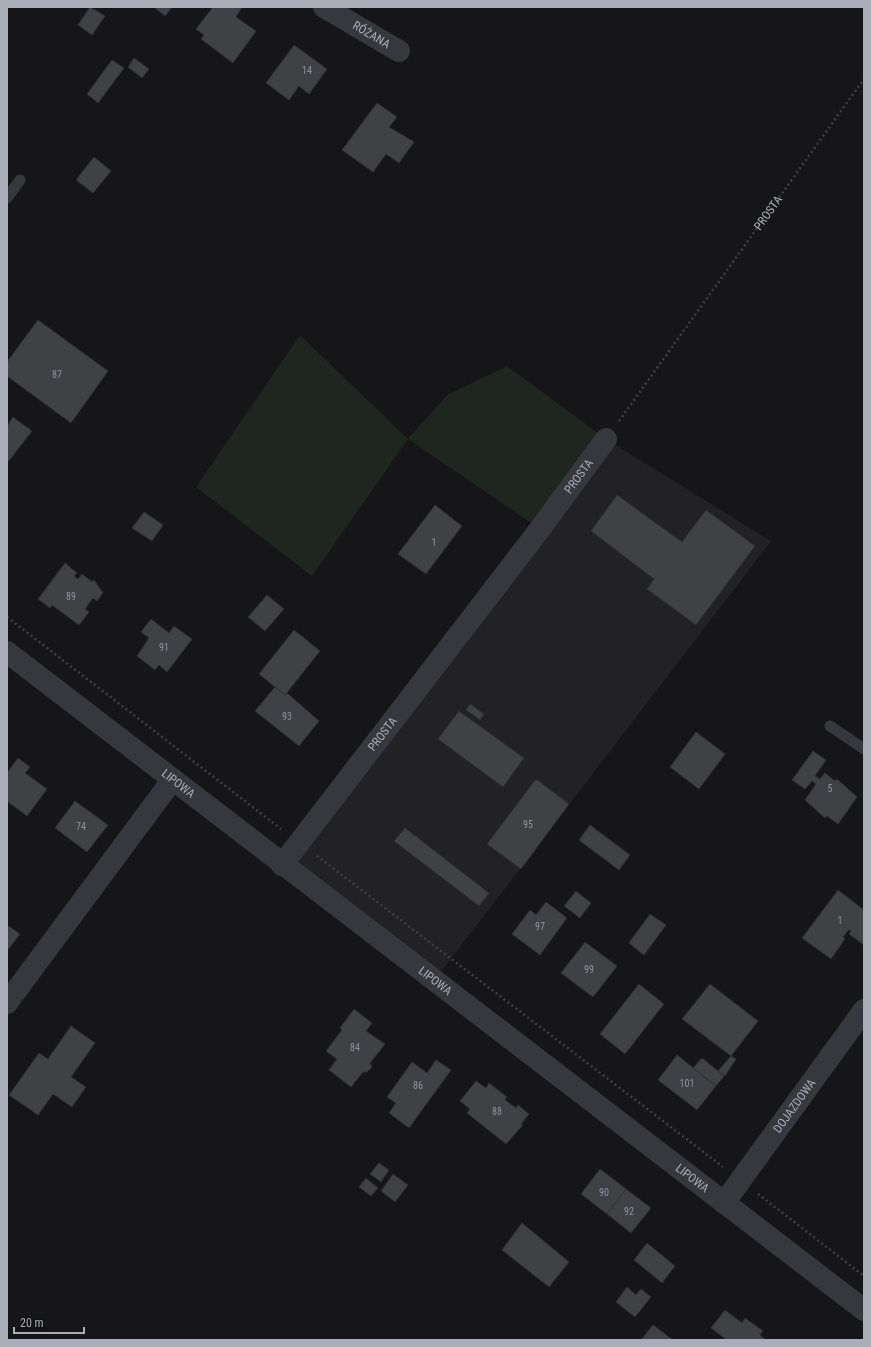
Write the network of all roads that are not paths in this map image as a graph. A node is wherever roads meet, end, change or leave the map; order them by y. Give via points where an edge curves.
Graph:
1 (324, 7) edge
2 (399, 50) dead end
3 (20, 180) dead end
4 (7, 198) edge
5 (606, 439) road end
6 (7, 652) edge
7 (830, 726) dead end
8 (864, 749) edge
9 (173, 780) junction
10 (282, 865) junction
11 (7, 1003) edge
12 (864, 1010) edge
13 (724, 1203) junction
14 (864, 1310) edge

1 - 2 street, RÓŻANA
3 - 4 lane
5 - 10 street, PROSTA
6 - 9 street, LIPOWA
7 - 8 lane
9 - 10 street, LIPOWA
9 - 11 street
10 - 13 street, LIPOWA
12 - 13 street, DOJAZDOWA
13 - 14 street, LIPOWA

